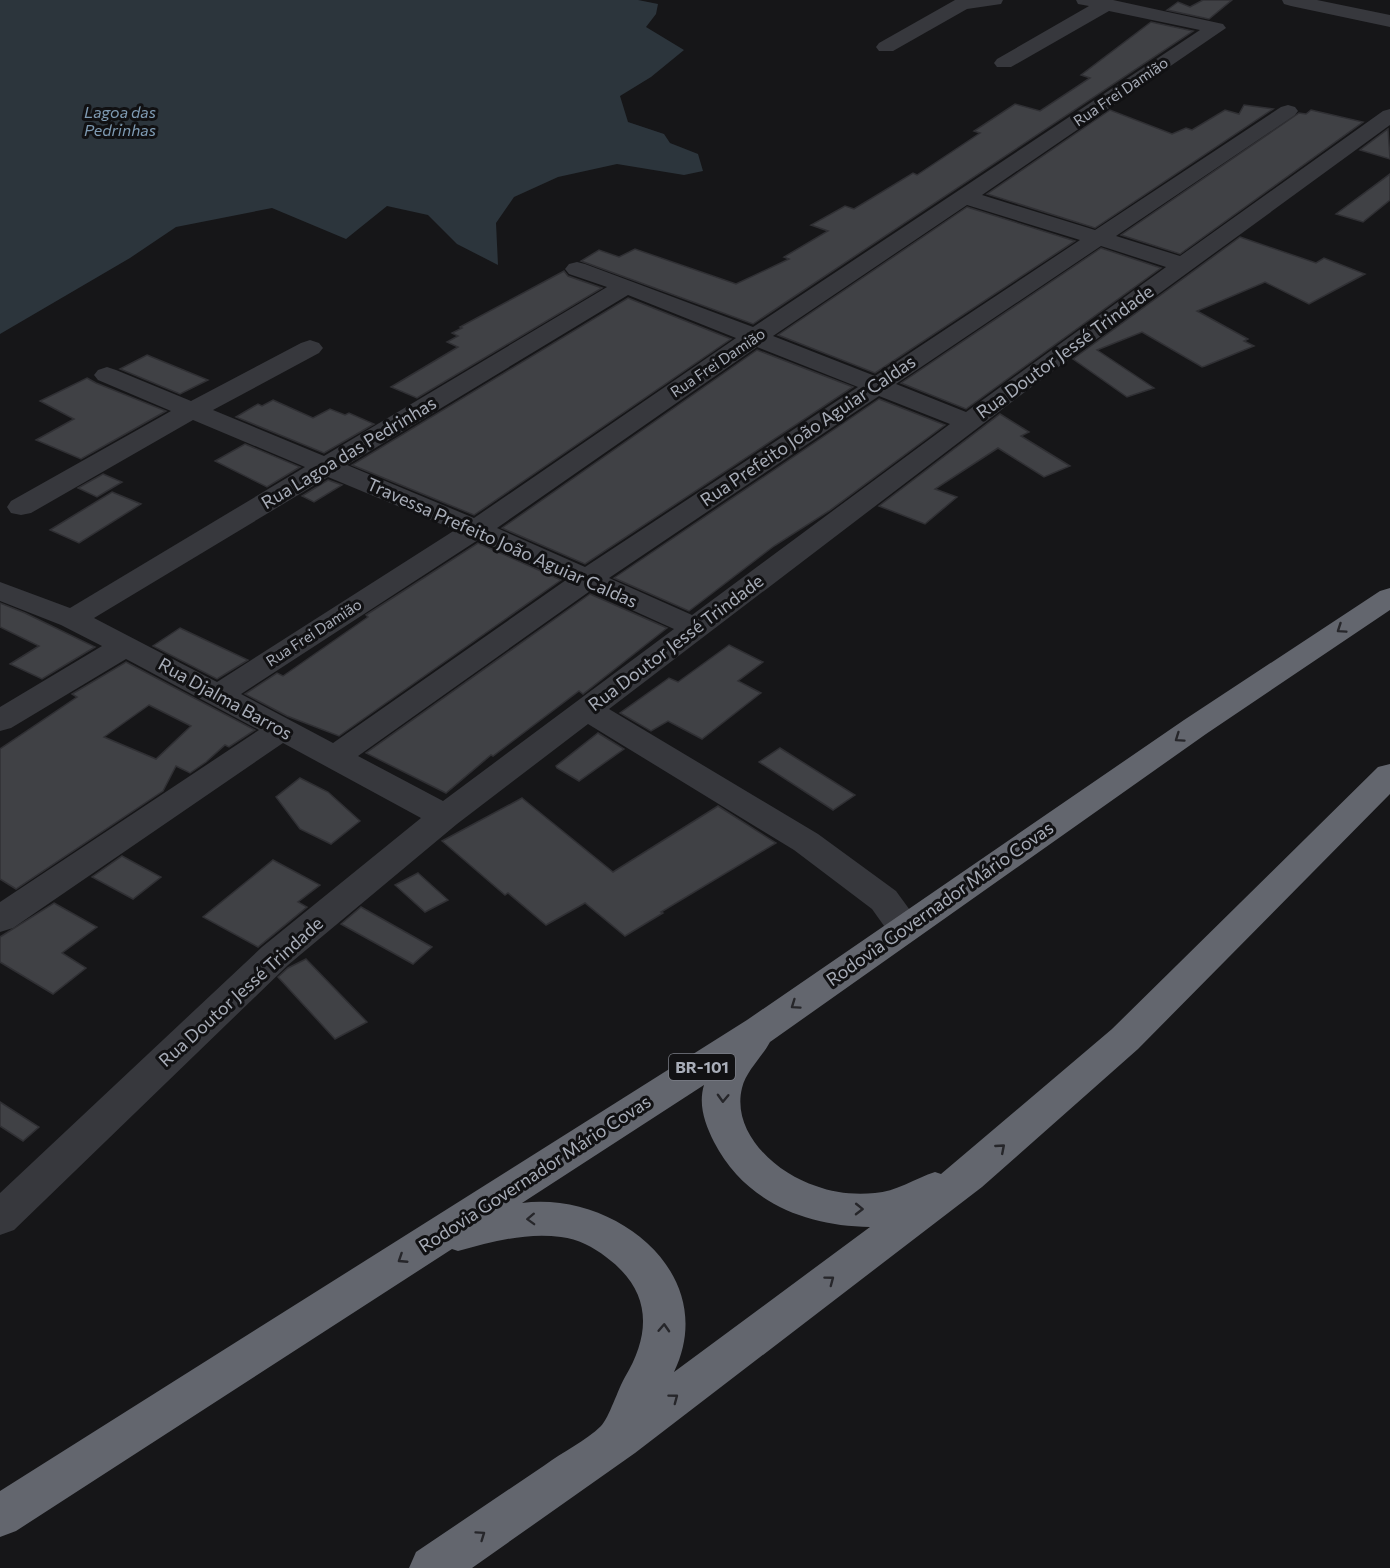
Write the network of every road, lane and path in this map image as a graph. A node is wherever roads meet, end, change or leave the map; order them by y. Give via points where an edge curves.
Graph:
1 (994, 0) edge
2 (1085, 0) edge
3 (1291, 0) edge
4 (1107, 4) junction
5 (1390, 21) edge
6 (886, 47) dead end
7 (1004, 63) dead end
8 (1288, 111) dead end
9 (1390, 115) edge
10 (966, 197) junction
11 (1096, 237) junction
12 (1185, 265) junction
13 (577, 269) dead end
14 (626, 286) junction
15 (755, 337) junction
16 (310, 348) dead end
17 (107, 375) dead end
18 (877, 386) junction
19 (191, 411) junction
20 (969, 422) junction
21 (326, 467) junction
22 (21, 507) dead end
23 (476, 529) junction
24 (586, 580) junction
25 (0, 591) edge
26 (1390, 597) edge
27 (72, 620) junction
28 (696, 628) junction
29 (125, 646) junction
30 (218, 695) junction
31 (588, 710) junction
32 (0, 721) edge
33 (281, 730) junction
34 (333, 758) junction
35 (1390, 775) edge
36 (445, 816) junction
37 (0, 919) edge
38 (904, 928) junction
39 (760, 1030) junction
40 (968, 1176) junction
41 (0, 1218) edge
42 (432, 1240) junction
43 (619, 1439) junction
44 (0, 1516) edge
45 (433, 1568) edge

1 - 6 street via 962,4
2 - 4 street
3 - 5 street
4 - 7 street
4 - 10 street, Rua Frei Damião via 1216,28
8 - 11 street, Rua Prefeito João Aguiar Caldas
9 - 12 street, Rua Doutor Jessé Trindade
10 - 11 street
10 - 15 street, Rua Frei Damião
11 - 12 street
11 - 18 street, Rua Prefeito João Aguiar Caldas
12 - 20 street, Rua Doutor Jessé Trindade
13 - 14 street
14 - 15 street
14 - 21 street, Rua Lagoa das Pedrinhas
15 - 18 street
15 - 23 street, Rua Frei Damião
16 - 19 street
17 - 19 street, Travessa Prefeito João Aguiar Caldas
18 - 20 street
18 - 24 street, Rua Prefeito João Aguiar Caldas
19 - 21 street, Travessa Prefeito João Aguiar Caldas
19 - 22 street
20 - 28 street, Rua Doutor Jessé Trindade
21 - 23 street, Travessa Prefeito João Aguiar Caldas
21 - 27 street, Rua Lagoa das Pedrinhas
23 - 24 street, Travessa Prefeito João Aguiar Caldas
23 - 30 street, Rua Frei Damião
24 - 28 street, Travessa Prefeito João Aguiar Caldas
24 - 34 street, Rua Prefeito João Aguiar Caldas
25 - 27 street, Rua Djalma Barros
26 -> 38 highway, Rodovia Governador Mário Covas / BR-101
27 - 29 street, Rua Djalma Barros
28 - 31 street, Rua Doutor Jessé Trindade
29 - 30 street, Rua Djalma Barros
29 - 32 street
30 - 33 street, Rua Djalma Barros
31 - 36 street, Rua Doutor Jessé Trindade
31 - 38 street via 806,842 884,900
33 - 34 street, Rua Djalma Barros
33 - 37 street
34 - 36 street, Rua Djalma Barros
40 -> 35 highway via 1125,1039
36 - 41 street, Rua Doutor Jessé Trindade via 275,956
38 -> 39 highway, Rodovia Governador Mário Covas / BR-101
39 -> 40 highway via 723,1084 722,1103 728,1131 743,1158 758,1173 801,1198 852,1210 878,1210
39 - 42 highway, Rodovia Governador Mário Covas / BR-101
43 -> 40 highway
43 -> 42 highway via 660,1358 664,1338 661,1299 642,1263 608,1236 565,1220 518,1219
42 -> 44 highway, Rodovia Governador Mário Covas / BR-101
45 -> 43 highway

